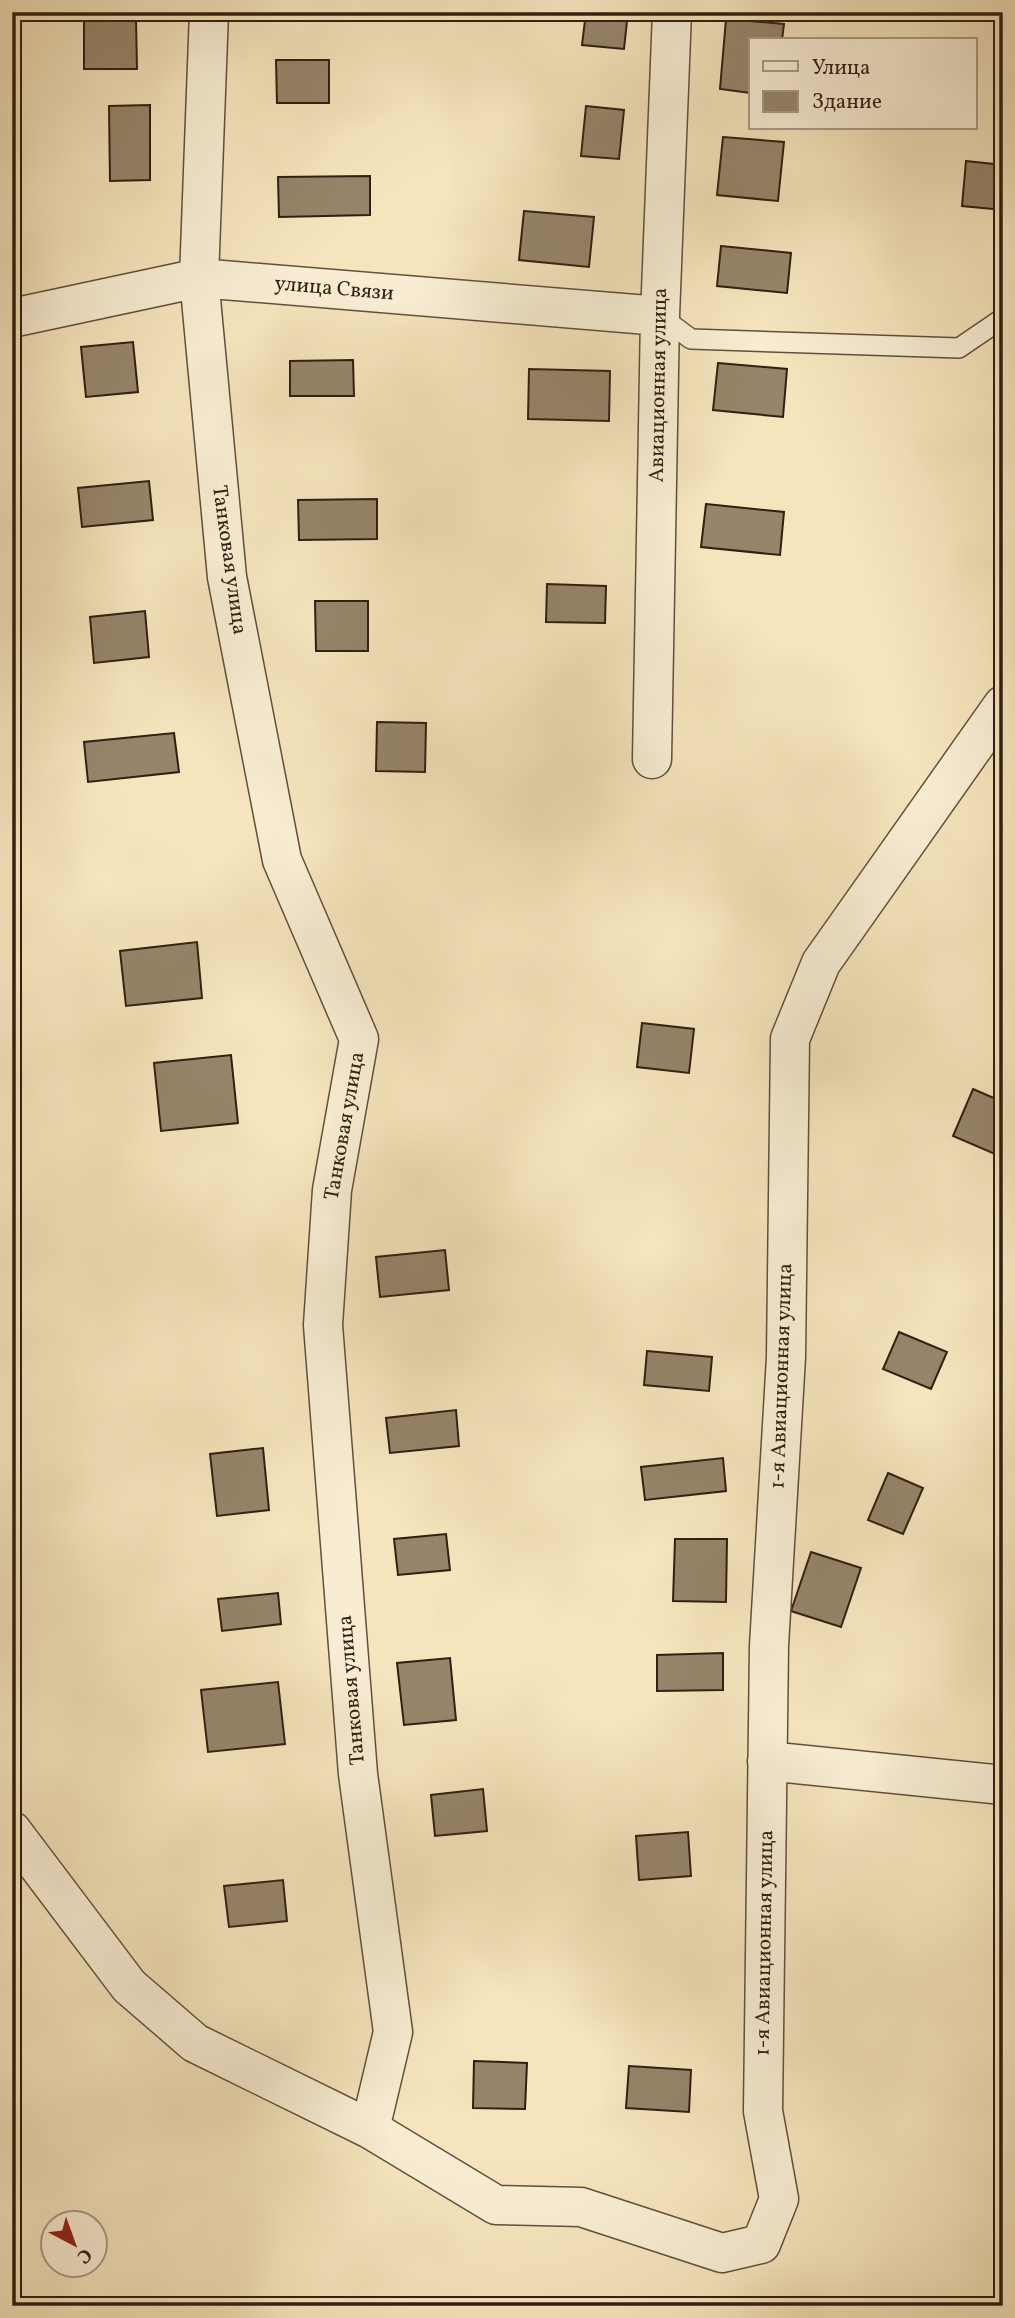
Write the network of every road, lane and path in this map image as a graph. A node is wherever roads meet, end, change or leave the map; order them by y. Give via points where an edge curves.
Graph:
1 (209, 12) edge
2 (672, 12) edge
3 (199, 278) junction
4 (660, 316) junction
5 (12, 317) edge
6 (1003, 318) edge
7 (1003, 705) edge
8 (652, 759) dead end
9 (768, 1761) junction
10 (1003, 1785) edge
11 (12, 1831) edge
12 (370, 2129) junction

1 - 3 street, Танковая улица
2 - 4 street, Авиационная улица
3 - 4 street, улица Связи
3 - 5 street, улица Связи
3 - 12 street, Танковая улица via 227,577 282,860 359,1039 331,1190 323,1325 358,1774 393,2032
4 - 6 lane via 691,339 959,348
4 - 8 street, Авиационная улица
7 - 9 street, 1-я Авиационная улица via 821,962 790,1039 786,1357 769,1646
9 - 10 street
9 - 12 street, 1-я Авиационная улица via 763,2111 779,2199 761,2244 722,2253 581,2207 496,2205
11 - 12 street via 129,1986 195,2042

